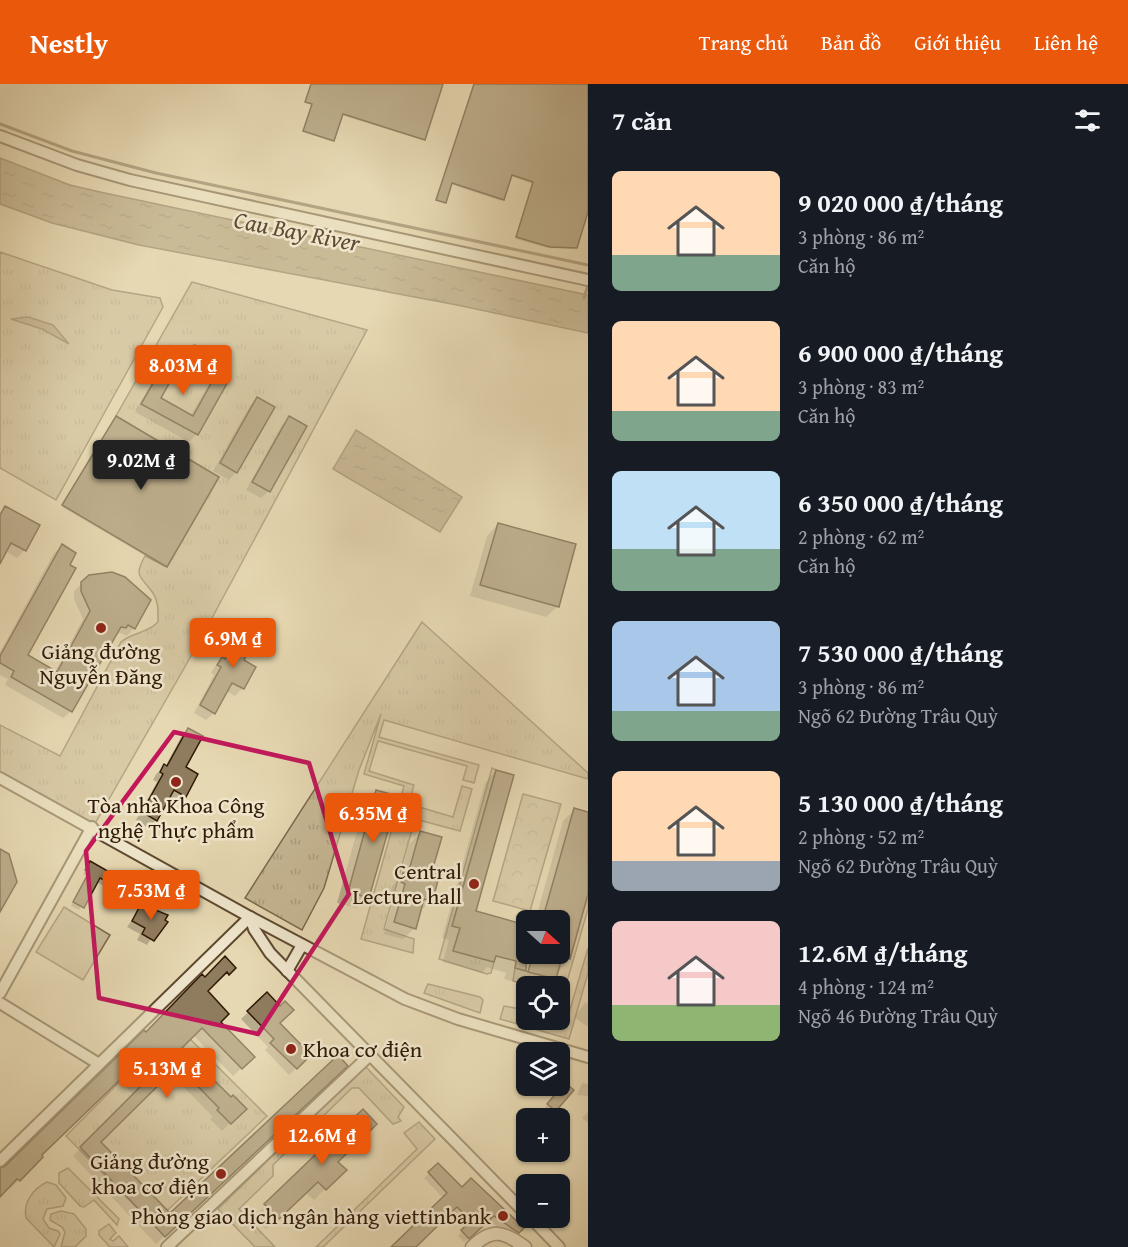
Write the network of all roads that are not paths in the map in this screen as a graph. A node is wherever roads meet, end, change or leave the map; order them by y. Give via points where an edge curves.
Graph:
1 (0, 136) edge
2 (588, 280) edge
3 (0, 778) edge
4 (92, 827) junction
5 (250, 917) junction
6 (302, 945) junction
7 (287, 971) junction
8 (0, 993) edge
9 (0, 1003) edge
10 (370, 1055) junction
11 (588, 1057) edge
12 (99, 1064) junction
13 (0, 1161) edge
14 (516, 1204) edge
15 (541, 1228) edge
16 (167, 1247) edge
17 (472, 1247) edge
18 (525, 1247) edge
19 (559, 1247) edge

1 - 2 street via 130,180
3 - 4 street
4 - 5 street
4 - 8 street
5 - 6 street
5 - 7 street via 261,941
5 - 12 street
6 - 7 street
6 - 11 street via 406,1000
7 - 10 street
9 - 12 street
10 - 14 street
10 - 16 street
12 - 13 street
15 - 19 street
17 - 18 street via 486,1235 497,1233

